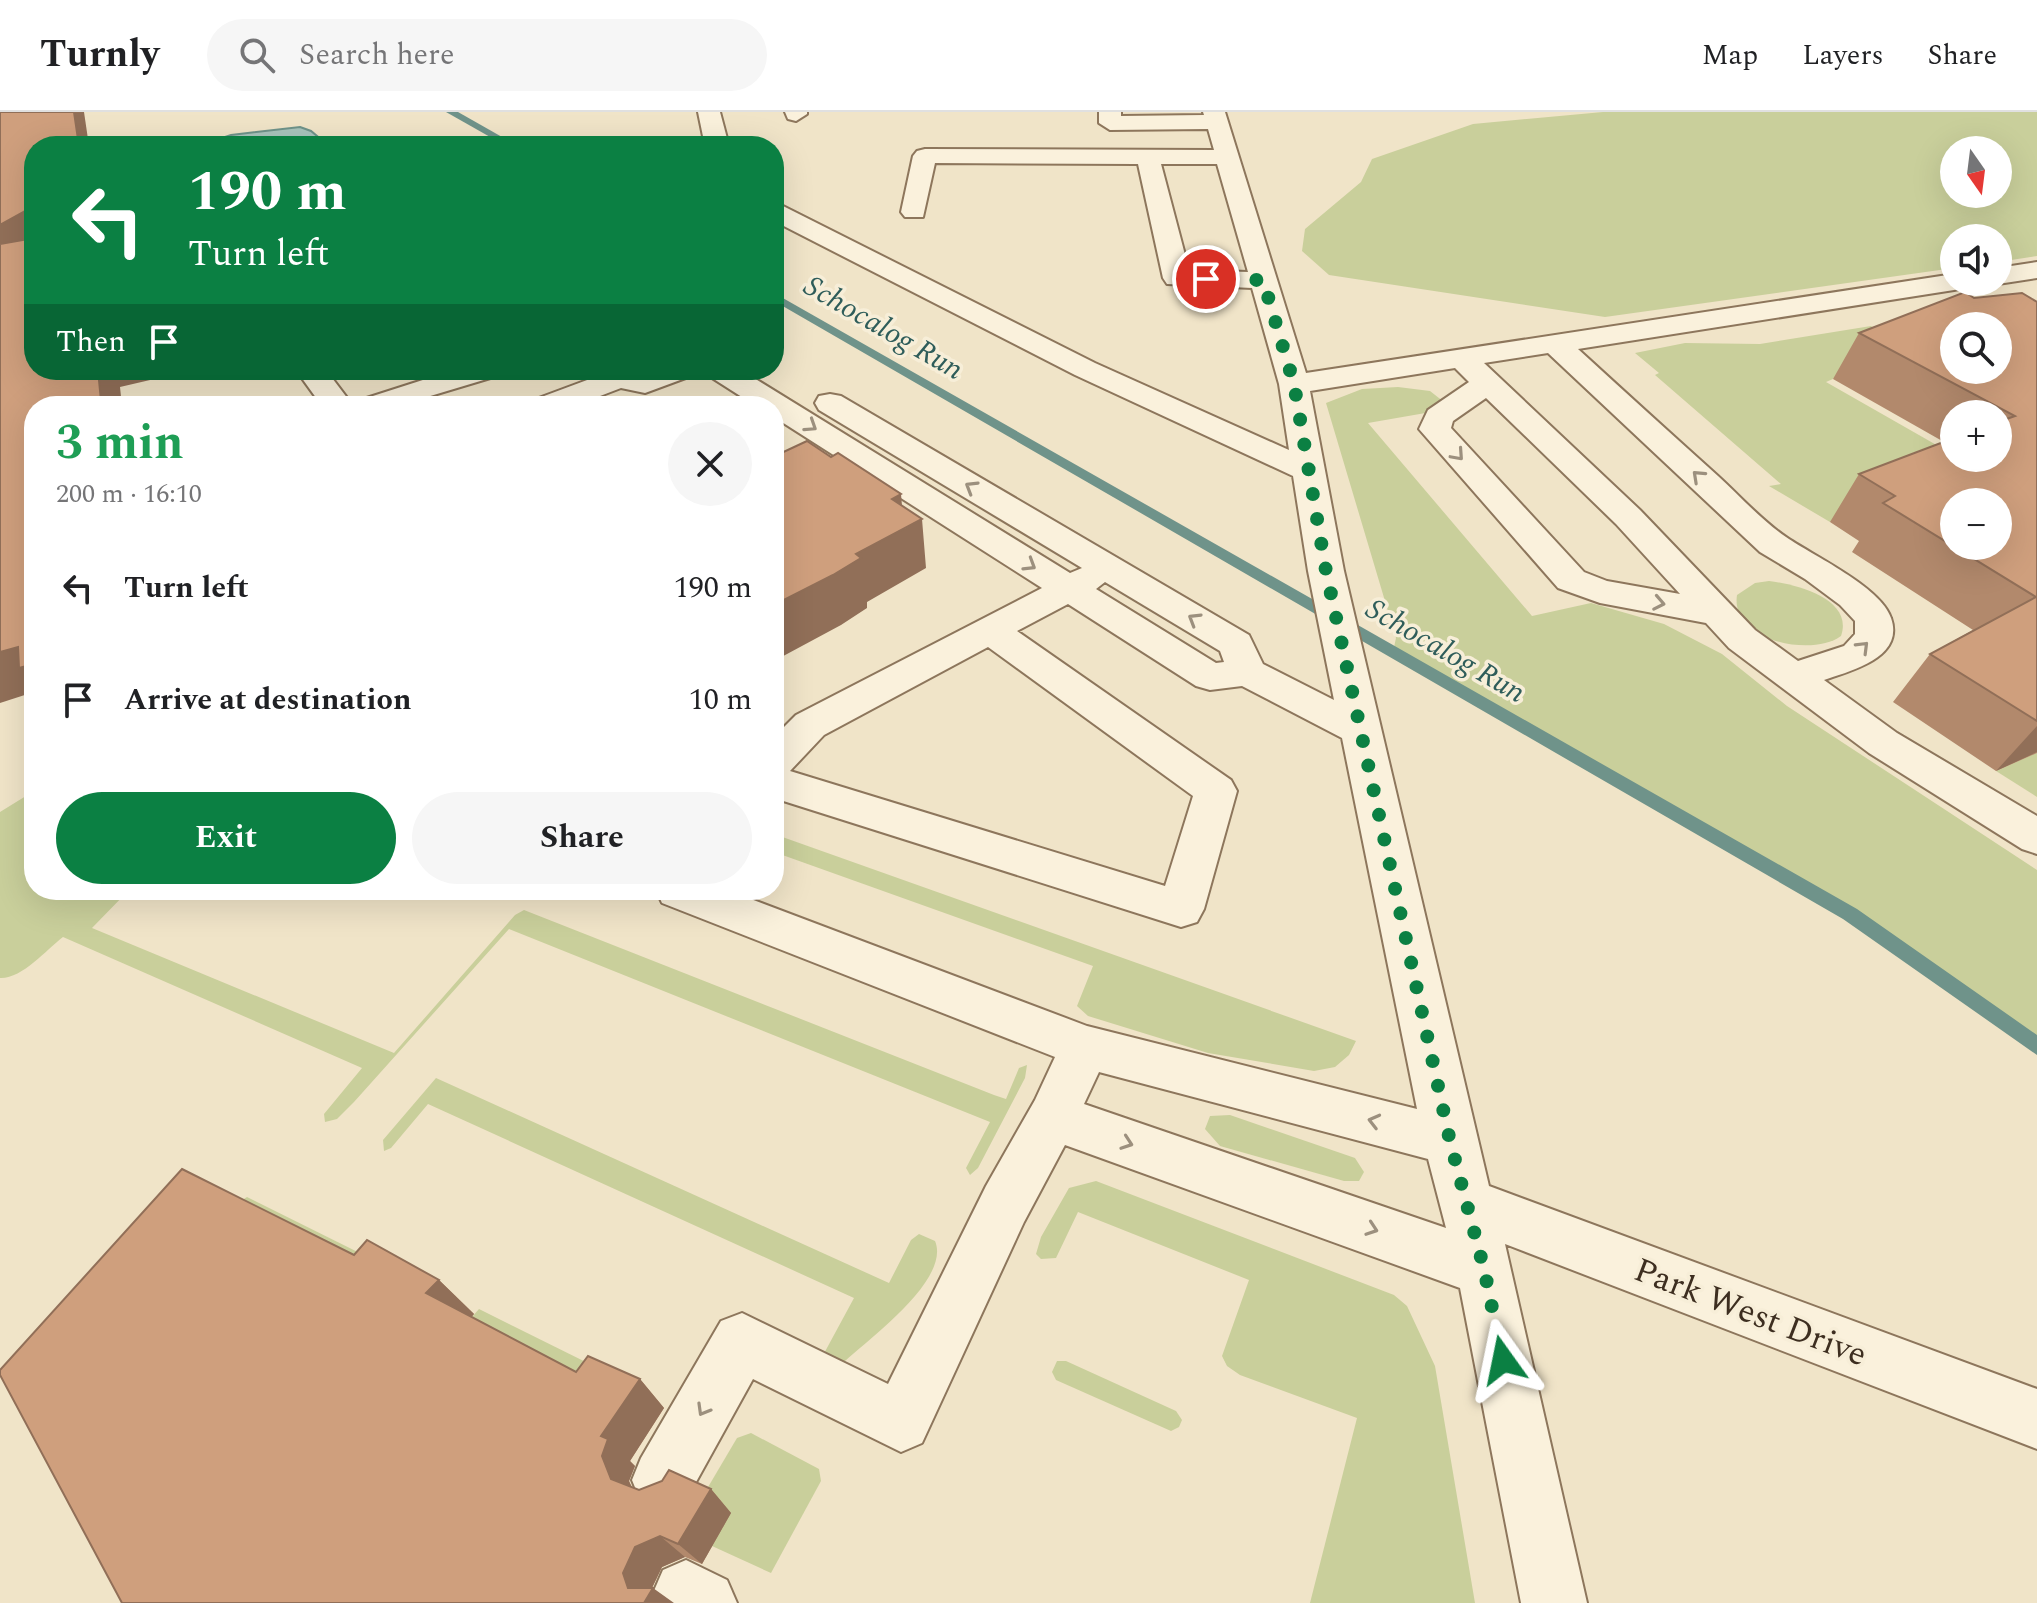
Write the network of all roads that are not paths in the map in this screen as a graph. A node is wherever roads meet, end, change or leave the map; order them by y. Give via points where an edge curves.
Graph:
1 (709, 112) edge
2 (1110, 112) edge
3 (1216, 117) edge
4 (715, 136) edge
5 (1148, 157) junction
6 (1228, 157) junction
7 (914, 212) dead end
8 (784, 216) edge
9 (2037, 270) edge
10 (2012, 274) edge
11 (1263, 280) junction
12 (1940, 284) edge
13 (1553, 342) junction
14 (1460, 357) junction
15 (784, 374) edge
16 (452, 380) edge
17 (613, 380) edge
18 (627, 380) edge
19 (655, 380) edge
20 (736, 380) edge
21 (1487, 383) junction
22 (1294, 384) junction
23 (398, 396) edge
24 (572, 396) edge
25 (761, 396) edge
26 (784, 410) edge
27 (1309, 471) junction
28 (1106, 567) junction
29 (1071, 590) junction
30 (1718, 613) junction
31 (990, 630) junction
32 (1247, 672) junction
33 (1793, 676) junction
34 (1360, 730) junction
35 (784, 752) edge
36 (784, 785) edge
37 (2037, 837) edge
38 (704, 900) edge
39 (1085, 1047) junction
40 (1053, 1117) junction
41 (1450, 1141) junction
42 (1465, 1203) junction
43 (1484, 1269) junction
44 (2037, 1419) edge
45 (663, 1480) edge
46 (1554, 1603) edge

1 - 4 street
2 - 3 street via 1110,123
3 - 6 street
5 - 6 street
5 - 7 street via 925,156
5 - 11 street via 1177,278
6 - 11 street
8 - 27 street via 1085,369
9 - 10 street
11 - 22 street
12 - 13 street
13 - 14 street
33 -> 13 street via 1857,655 1874,637 1873,618 1818,571 1772,544
14 - 21 street
14 - 22 street
28 -> 15 street
16 - 23 street
17 - 24 street
18 - 19 street
20 -> 25 street
21 - 30 street via 1628,517
21 -> 30 street via 1439,417 1435,429 1571,580 1600,591
22 - 27 street
26 -> 29 street
27 - 34 street
28 - 29 street
32 -> 28 street via 1236,644
29 - 31 street
29 - 32 street via 1210,677
30 - 33 street via 1742,639
31 - 35 street via 810,725
31 - 36 street via 1216,791 1181,909
32 - 34 street
33 - 37 street via 1883,743
34 - 41 street
38 - 39 street
39 - 40 street
41 -> 39 street
40 -> 43 street
40 -> 45 street via 1005,1204 901,1422 742,1342
41 - 42 street
42 - 43 street
42 - 44 street, Park West Drive
43 - 46 street

